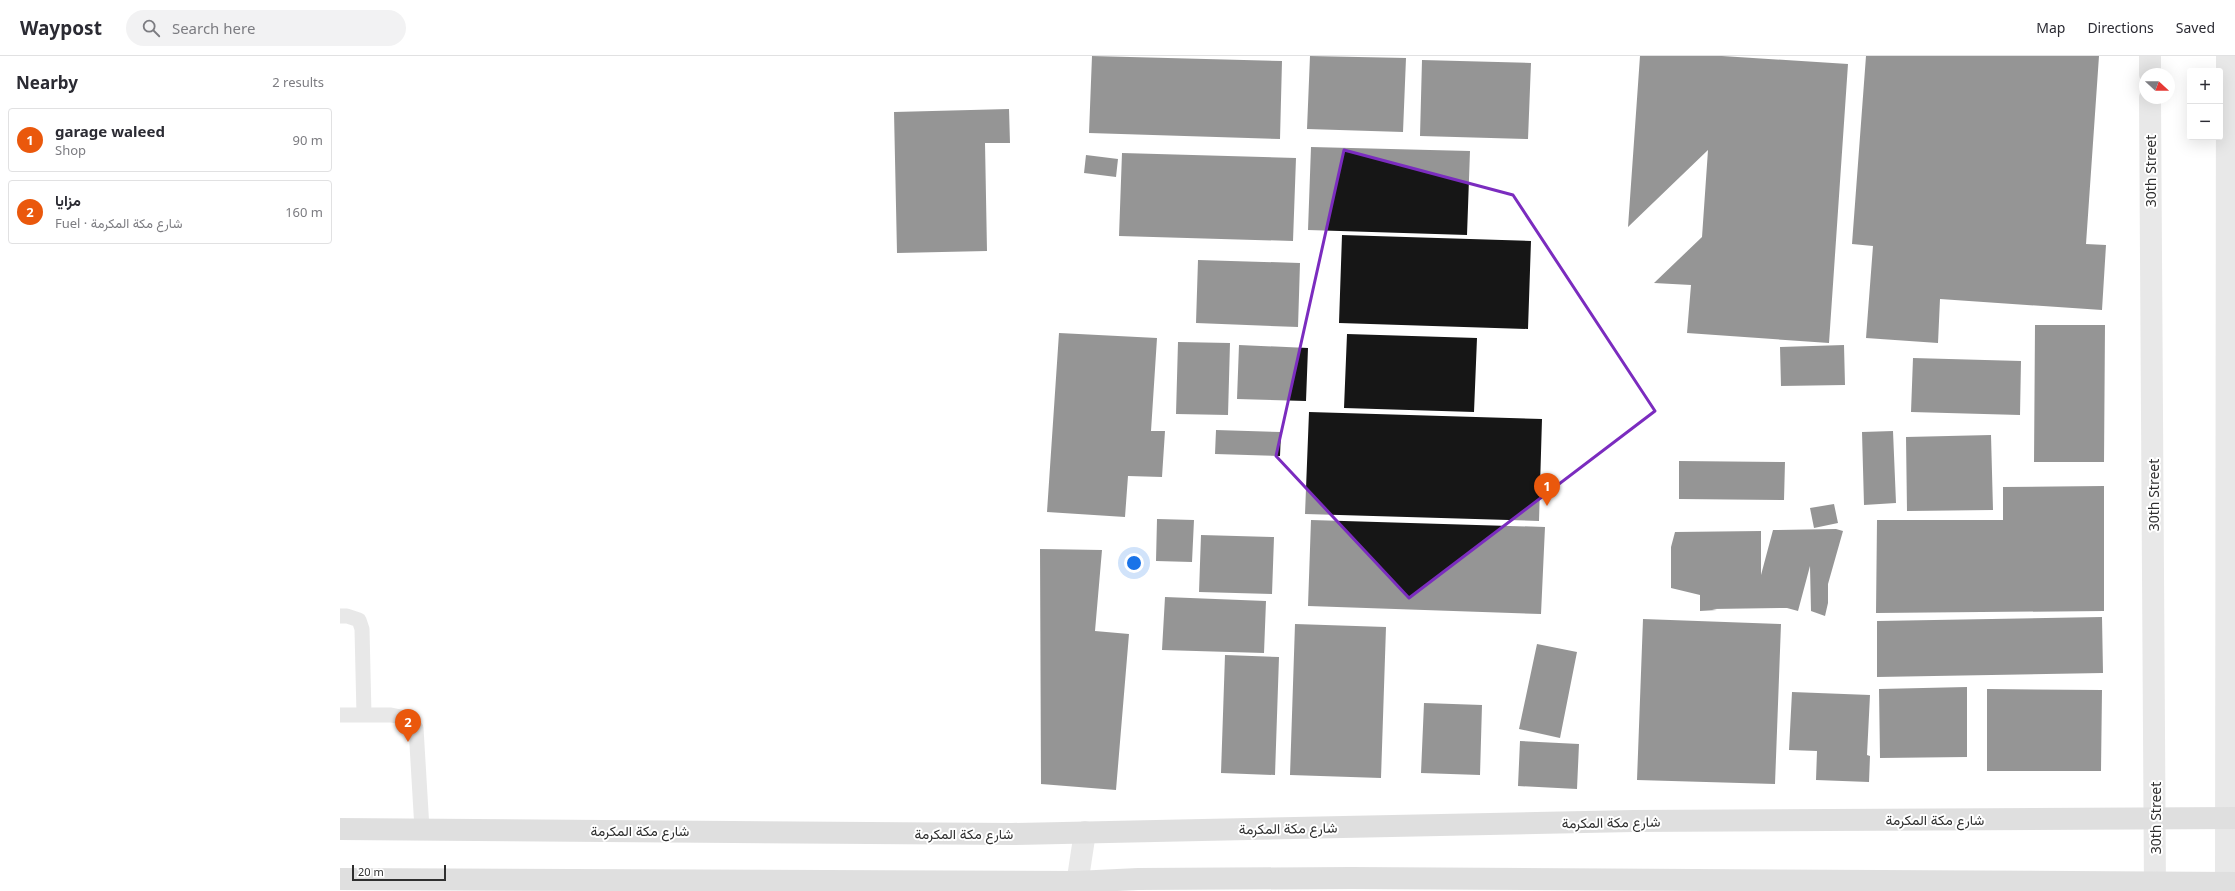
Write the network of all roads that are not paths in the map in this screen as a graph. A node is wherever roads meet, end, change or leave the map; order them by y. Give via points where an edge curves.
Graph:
1 (2150, 56) edge
2 (2227, 56) edge
3 (2150, 68) edge
4 (2150, 104) edge
5 (340, 616) edge
6 (340, 715) edge
7 (364, 715) junction
8 (2156, 818) junction
9 (2230, 818) edge
10 (340, 829) edge
11 (422, 829) junction
12 (1084, 832) junction
13 (340, 879) edge
14 (1138, 885) edge
15 (1351, 885) edge
16 (2229, 886) edge
17 (1076, 887) edge
18 (2155, 888) edge

1 - 3 street
2 - 9 street
4 - 8 street, 30th Street
5 - 7 lane via 359,620 362,630
6 - 7 lane
7 - 11 lane via 406,718 416,728
8 - 9 main road, شارع مكة المكرمة
8 - 12 main road, شارع مكة المكرمة via 1633,821
8 - 18 street, 30th Street
9 - 16 street
10 - 11 main road, شارع مكة المكرمة
11 - 12 main road, شارع مكة المكرمة via 1012,834
12 - 17 street
13 - 17 main road
14 - 15 main road
14 - 17 main road
15 - 18 main road
16 - 18 main road

